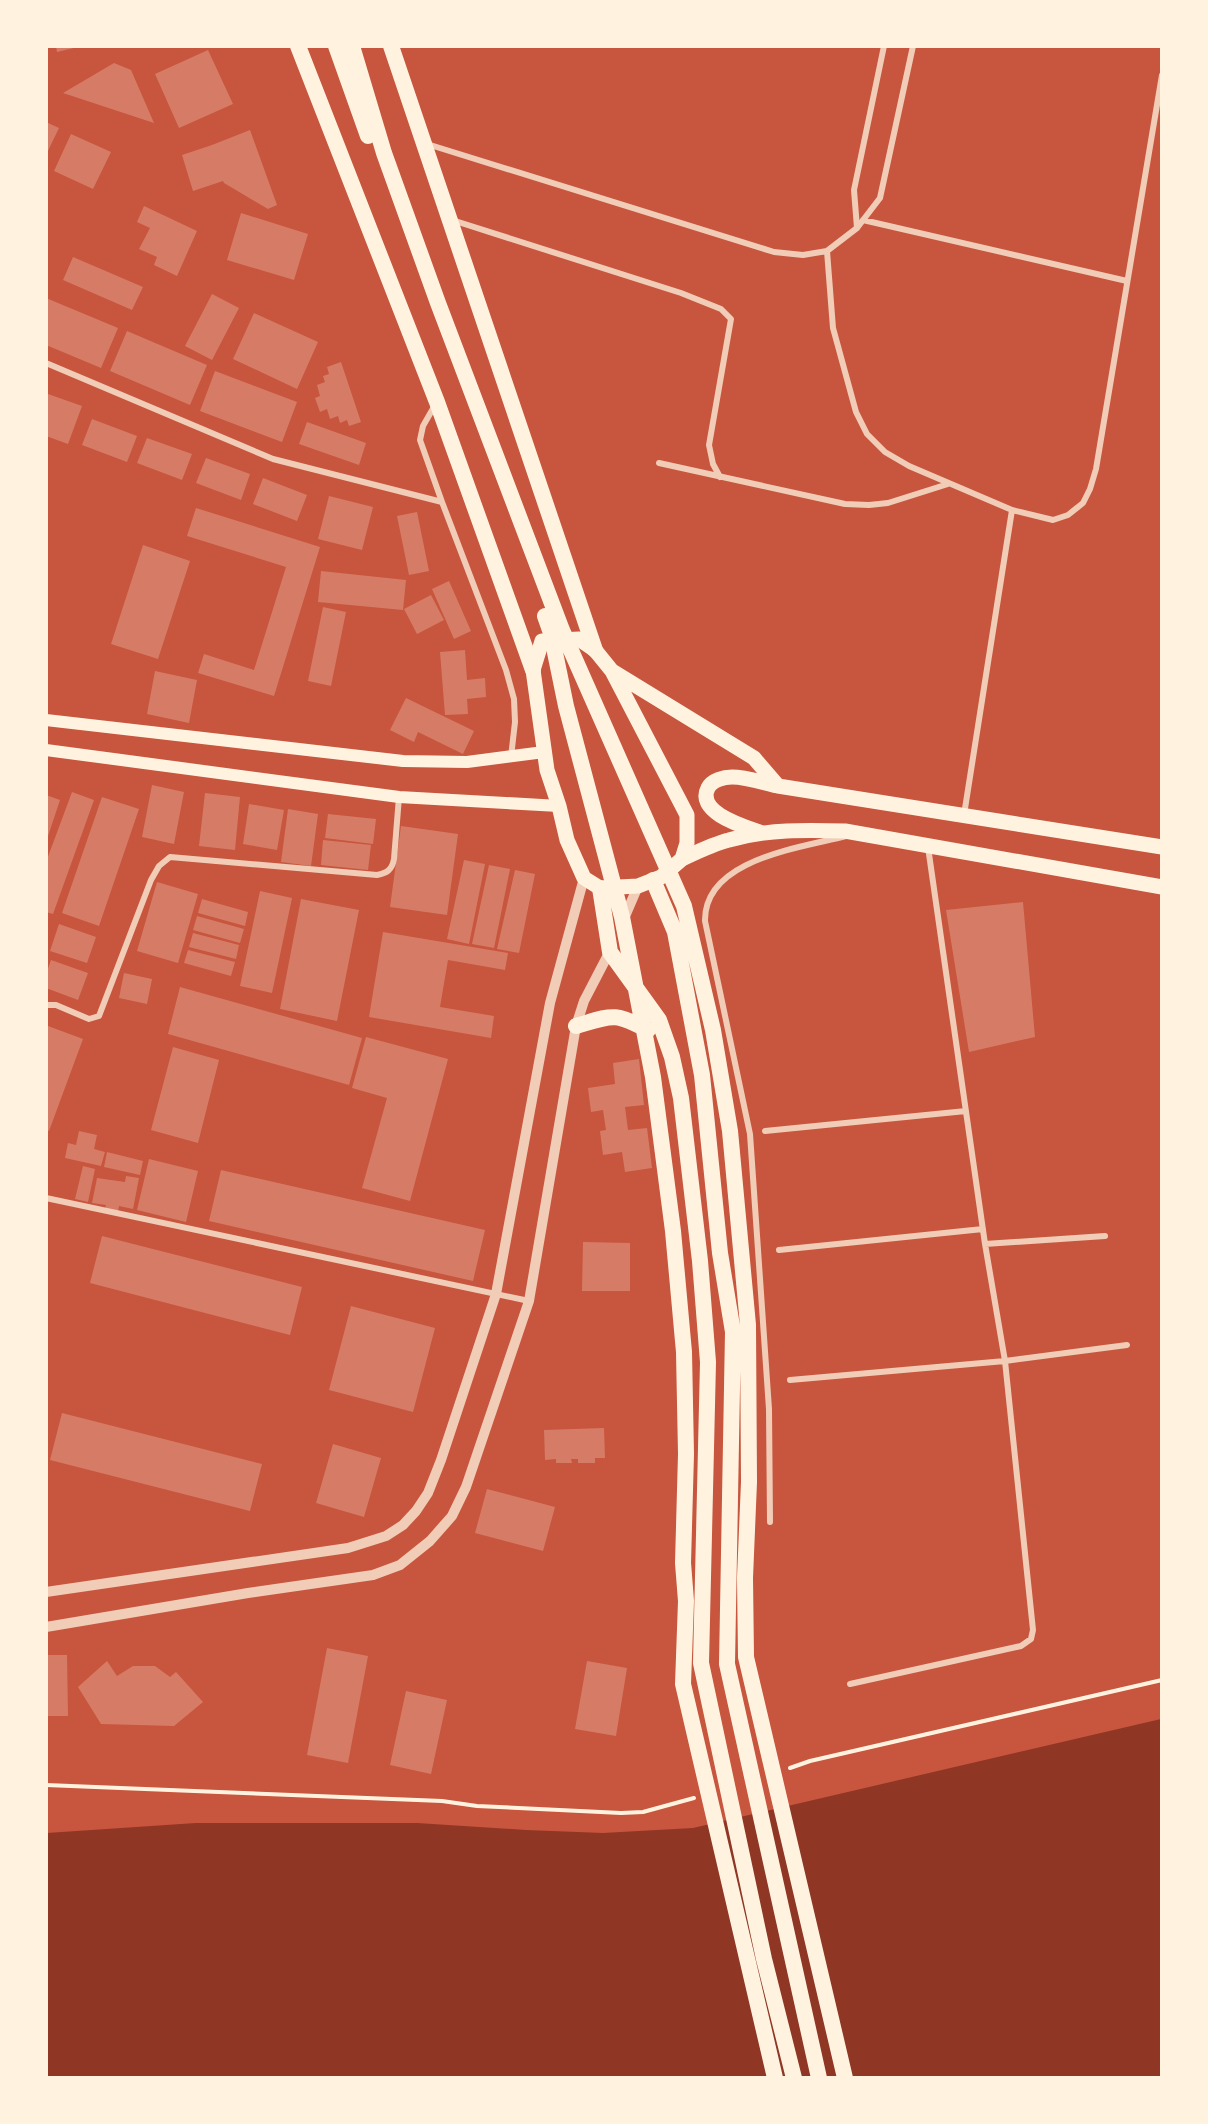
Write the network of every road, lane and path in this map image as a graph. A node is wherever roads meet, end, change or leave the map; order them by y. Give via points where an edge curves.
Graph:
1 (298, 46) edge
2 (336, 46) edge
3 (352, 46) edge
4 (391, 46) edge
5 (884, 46) edge
6 (913, 46) edge
7 (1161, 75) edge
8 (422, 142) junction
9 (449, 219) junction
10 (863, 220) junction
11 (857, 228) junction
12 (827, 251) junction
13 (1127, 281) junction
14 (46, 363) edge
15 (437, 402) junction
16 (659, 464) dead end
17 (720, 477) junction
18 (949, 484) junction
19 (442, 502) junction
20 (1012, 510) junction
21 (595, 650) junction
22 (533, 670) junction
23 (612, 671) junction
24 (46, 720) edge
25 (46, 750) edge
26 (544, 752) junction
27 (511, 757) junction
28 (778, 786) junction
29 (399, 796) junction
30 (560, 806) junction
31 (963, 815) junction
32 (762, 833) junction
33 (858, 833) junction
34 (927, 846) junction
35 (1161, 847) edge
36 (682, 859) junction
37 (584, 878) junction
38 (645, 883) junction
39 (1161, 887) edge
40 (600, 888) junction
41 (610, 952) junction
42 (46, 1005) edge
43 (576, 1026) junction
44 (672, 1057) junction
45 (966, 1111) junction
46 (765, 1131) dead end
47 (46, 1198) edge
48 (983, 1229) junction
49 (1105, 1236) dead end
50 (985, 1244) junction
51 (779, 1250) dead end
52 (496, 1294) junction
53 (529, 1301) junction
54 (1127, 1345) dead end
55 (1005, 1361) junction
56 (790, 1380) dead end
57 (770, 1522) dead end
58 (46, 1592) edge
59 (46, 1628) edge
60 (1161, 1680) edge
61 (850, 1684) dead end
62 (785, 1769) dead end
63 (46, 1785) edge
64 (705, 1794) dead end
65 (775, 2078) edge
66 (794, 2078) edge
67 (819, 2078) edge
68 (845, 2078) edge

1 - 15 highway
2 - 65 highway via 551,633 566,706 622,917 652,1077 673,1231 684,1352 684,1697
3 - 68 highway via 384,153 562,630 684,906 713,1030 730,1131 748,1325 746,1657
4 - 8 highway
5 - 11 street via 854,190
6 - 10 street via 880,198
7 - 13 street
8 - 9 highway
8 - 12 street via 774,252 803,255
9 - 17 street via 721,309 731,319 709,445
9 - 21 highway
10 - 11 street
10 - 13 street
11 - 12 street
12 - 18 street via 833,328 856,412 867,434 893,457
13 - 20 street via 1096,469 1083,503 1068,515 1053,520
14 - 19 street via 273,459
15 - 19 street via 420,440
15 - 22 highway
16 - 17 street
17 - 18 street via 845,504 869,505
18 - 20 street
19 - 27 street via 514,699
20 - 31 street
21 - 22 main road via 579,639 542,641
21 - 23 main road
22 - 26 main road
23 - 28 main road via 754,758
23 - 36 main road via 687,814 687,843
24 - 27 main road via 402,761 467,762
25 - 29 main road
26 - 27 main road
26 - 30 main road
28 - 31 main road
28 - 32 main road via 731,777 709,786 705,797 708,805 730,821
29 - 30 main road
29 - 42 street via 394,859 386,873 170,857 151,880 99,1016 89,1019 56,1005
30 - 37 main road via 567,840
31 - 35 main road
32 - 33 main road via 801,829
32 - 36 main road via 728,840
33 - 34 main road
33 - 57 street via 756,860 731,873 711,892 705,908 750,1134 769,1409
34 - 39 main road
34 - 45 street
36 - 38 main road via 661,877
37 - 40 main road
37 - 52 street via 550,1003
38 - 40 main road
38 - 41 street
38 - 67 highway via 675,932 702,1075 720,1253 733,1332 726,1664
40 - 41 highway
41 - 43 street via 584,1001
41 - 44 highway via 659,1020
43 - 44 highway via 612,1016 628,1020 660,1037
43 - 53 street
44 - 66 highway via 681,1098 708,1362 701,1663 764,1959
45 - 46 street
45 - 48 street
47 - 52 street
48 - 50 street
48 - 51 street
49 - 50 street
50 - 55 street
52 - 53 street
52 - 58 street via 428,1493 403,1525 386,1536 348,1548
53 - 59 street via 466,1487 452,1516 430,1541 400,1565 373,1575
54 - 55 street
55 - 56 street
55 - 61 street via 1031,1640 1021,1646
60 - 62 path
63 - 64 path via 621,1813 643,1812

